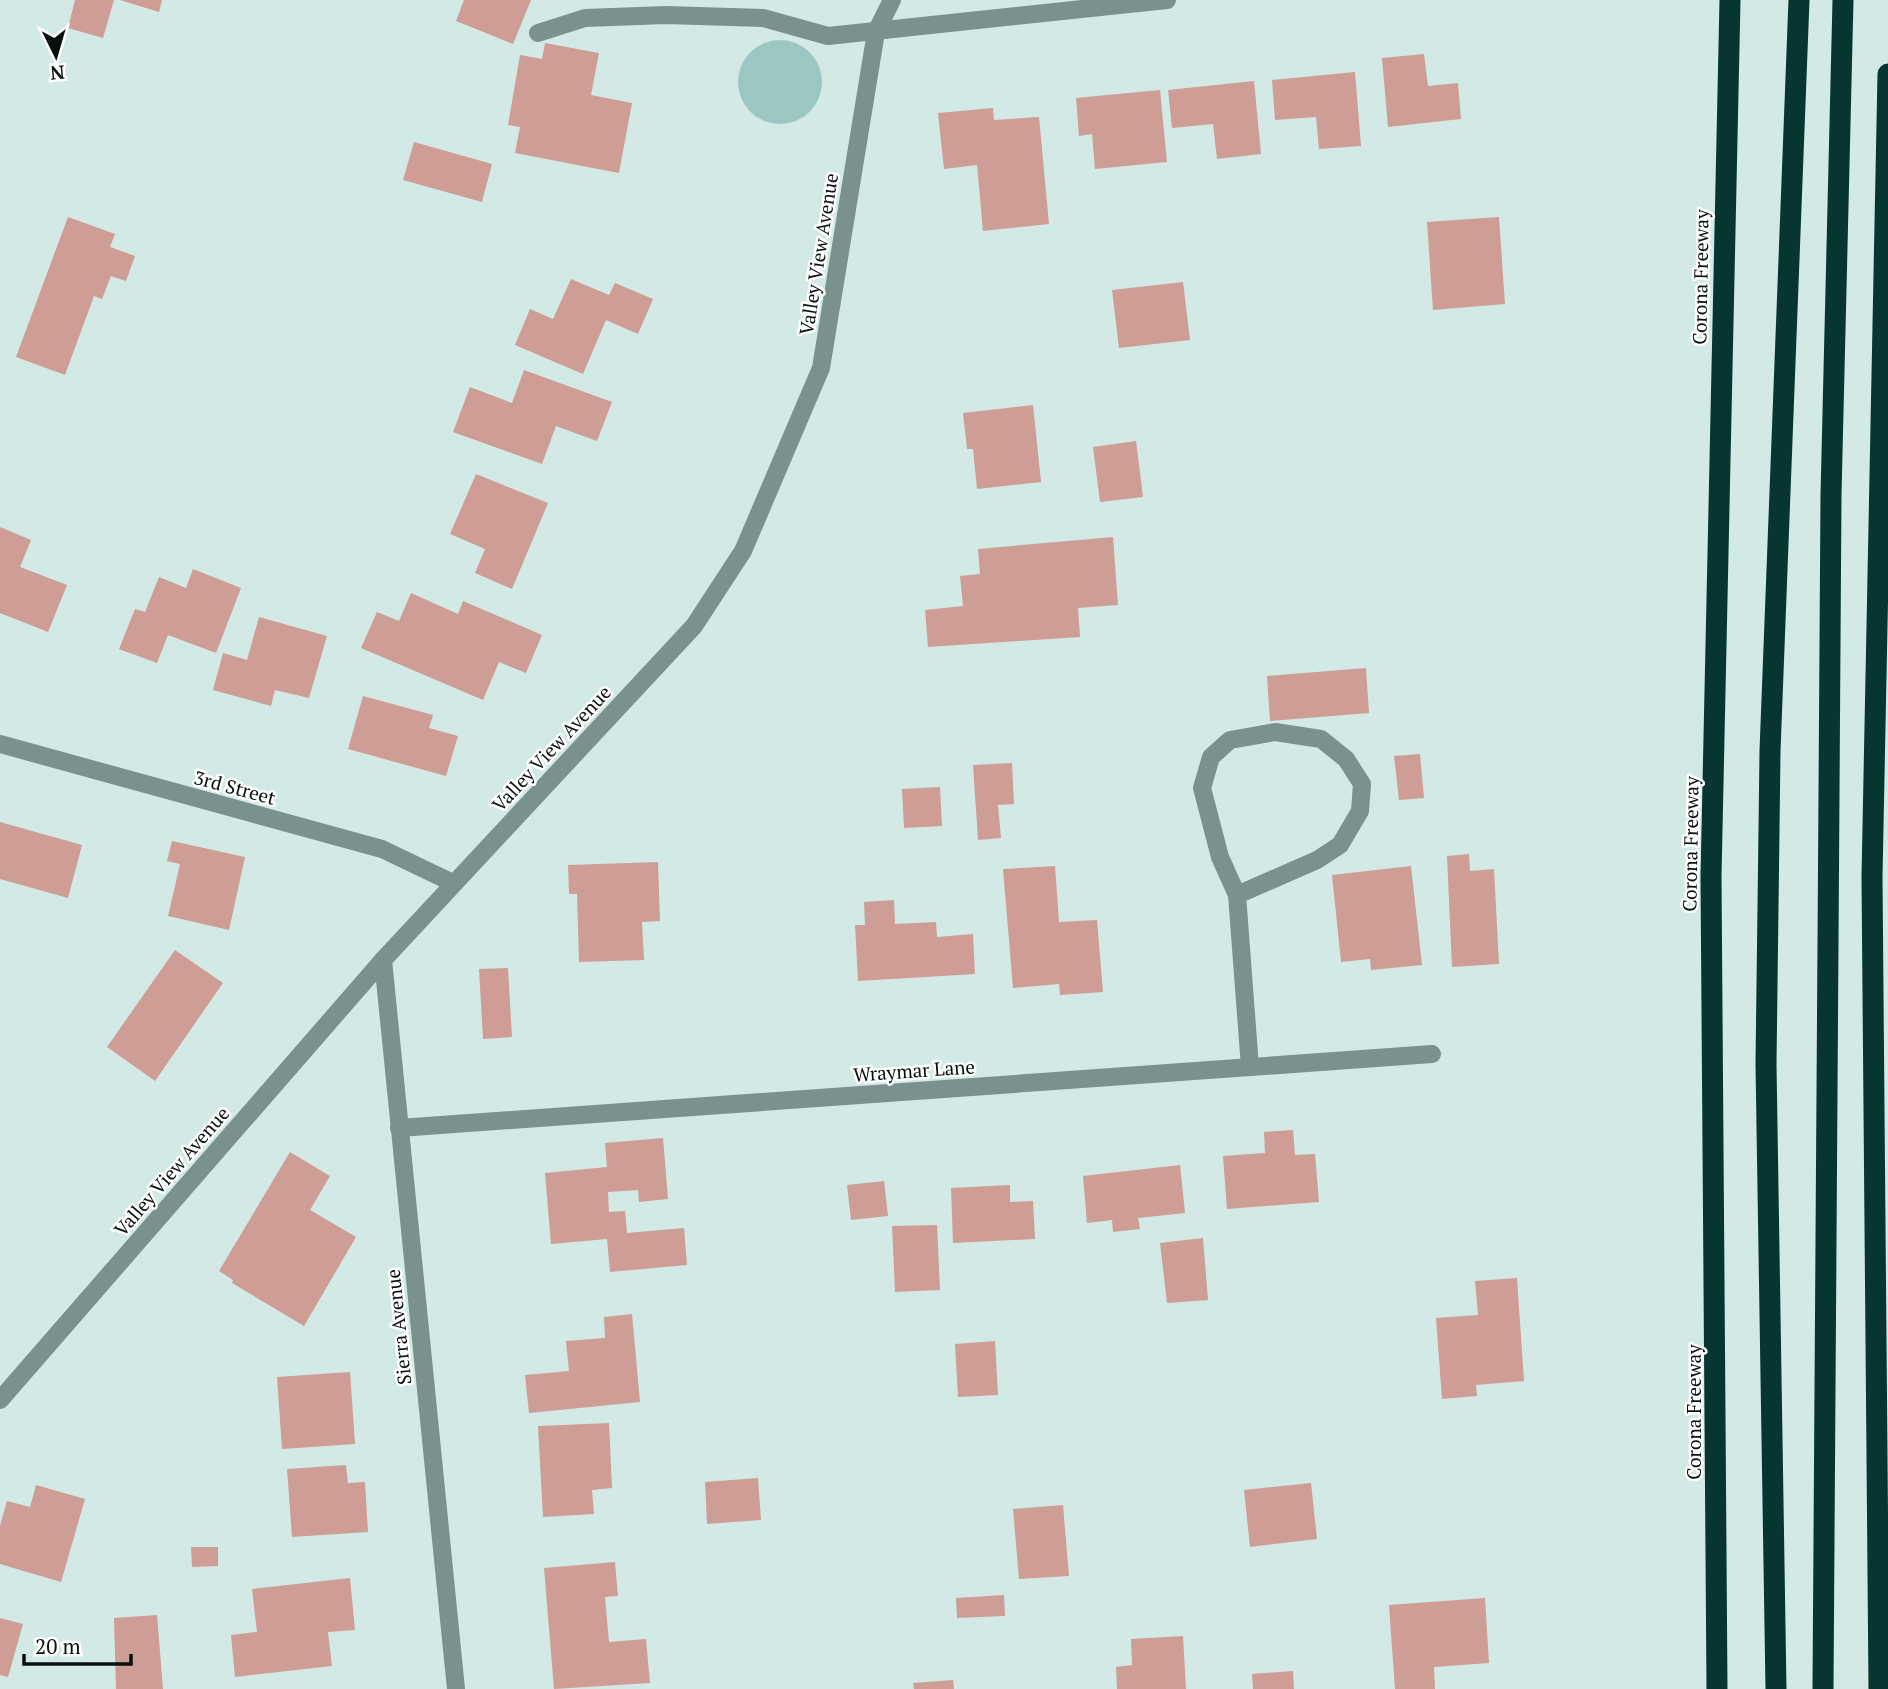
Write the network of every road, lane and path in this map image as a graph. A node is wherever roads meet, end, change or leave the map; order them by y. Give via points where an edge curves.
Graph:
1 (892, 0) edge
2 (1167, 0) edge
3 (1730, 0) edge
4 (1799, 0) edge
5 (1843, 0) edge
6 (876, 32) junction
7 (538, 33) dead end
8 (1888, 76) edge
9 (0, 744) edge
10 (453, 883) junction
11 (1237, 895) junction
12 (383, 960) junction
13 (1432, 1054) dead end
14 (1250, 1067) junction
15 (399, 1129) junction
16 (0, 1400) edge
17 (456, 1689) edge
18 (1717, 1689) edge
19 (1776, 1689) edge
20 (1823, 1689) edge
21 (1879, 1689) edge

1 - 6 street, Valley View Avenue
2 - 6 street
3 - 18 highway, Corona Freeway via 1711,876
4 - 19 highway via 1770,751 1766,1064
5 - 20 highway via 1831,495
6 - 7 street via 828,36 763,18 666,15 585,18
6 - 10 street, Valley View Avenue via 821,368 743,551 694,626
8 - 21 highway via 1872,877
9 - 10 street, 3rd Street via 382,849
10 - 12 street, Valley View Avenue
11 - 11 street via 1220,857 1202,788 1210,757 1230,740 1275,732 1321,739 1346,759 1362,784 1360,811 1340,845
11 - 14 street
12 - 15 street, Sierra Avenue
12 - 16 street, Valley View Avenue
13 - 14 street, Wraymar Lane
14 - 15 street, Wraymar Lane
15 - 17 street, Sierra Avenue

